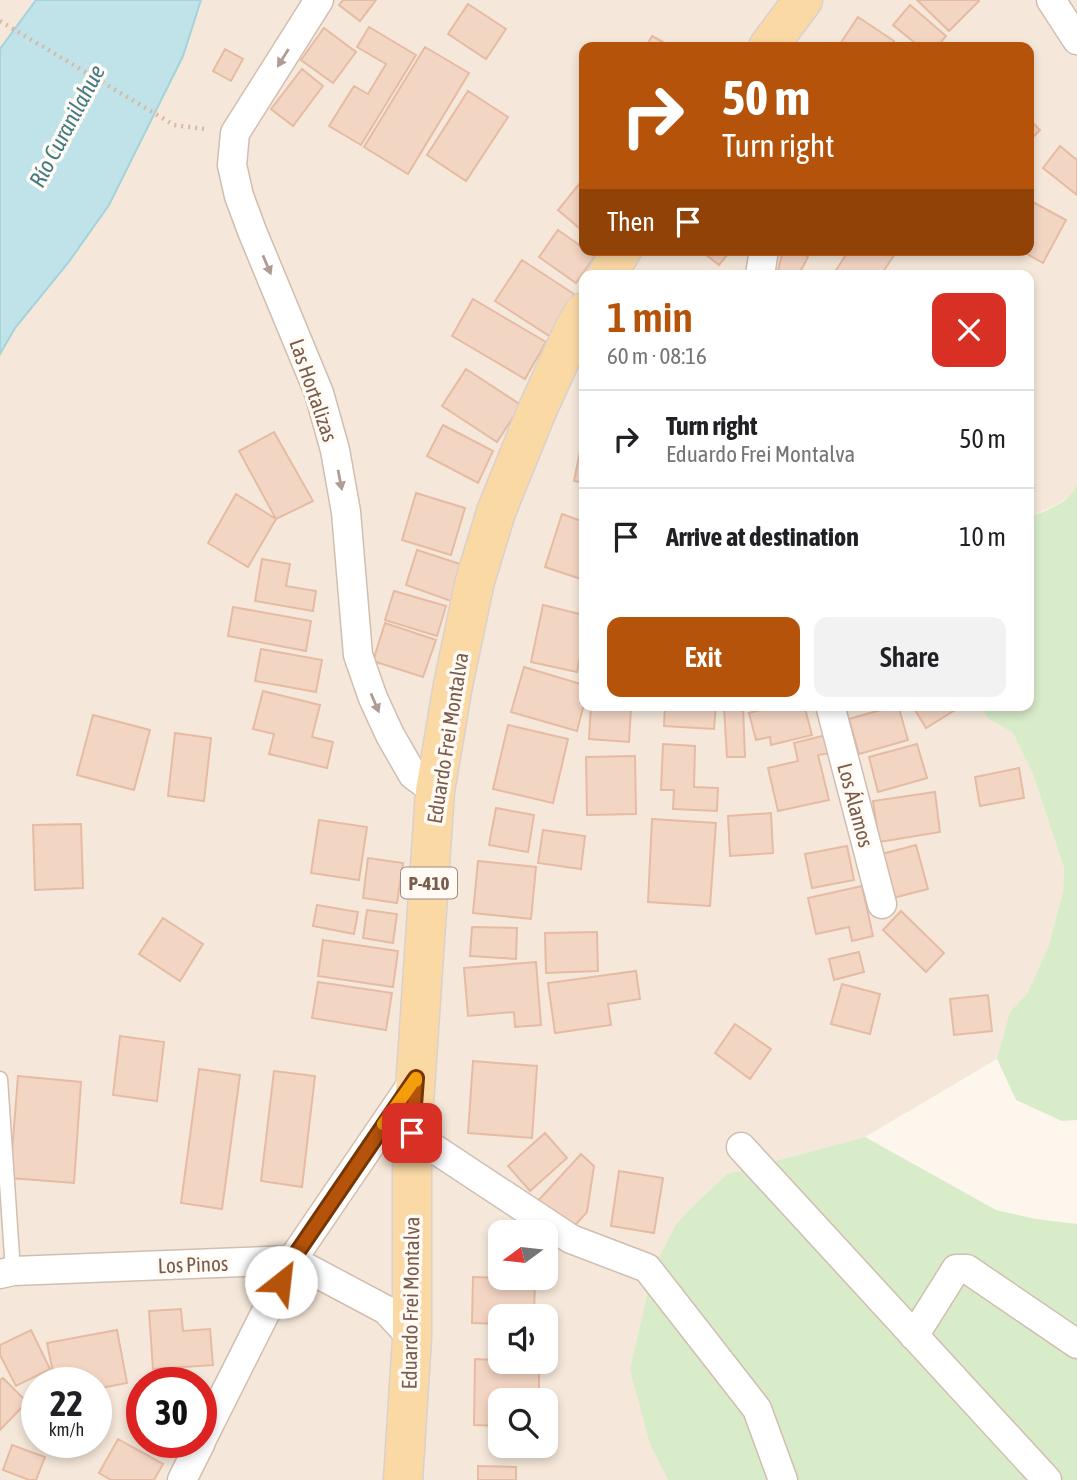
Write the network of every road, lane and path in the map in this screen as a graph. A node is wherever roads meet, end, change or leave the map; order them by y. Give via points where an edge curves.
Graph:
1 (319, 0) edge
2 (803, 0) edge
3 (1051, 0) edge
4 (0, 21) edge
5 (1077, 40) edge
6 (772, 42) edge
7 (174, 125) dead end
8 (579, 320) edge
9 (832, 711) edge
10 (435, 791) junction
11 (882, 904) dead end
12 (416, 1078) junction
13 (0, 1079) edge
14 (412, 1133) junction
15 (741, 1147) dead end
16 (292, 1260) junction
17 (7, 1272) edge
18 (915, 1336) junction
19 (412, 1338) junction
20 (1077, 1344) edge
21 (217, 1410) edge
22 (193, 1458) edge
23 (182, 1480) edge
24 (403, 1480) edge
25 (783, 1480) edge
26 (1047, 1480) edge

1 -> 10 street, Las Hortalizas via 235,133 232,166 252,231 319,393 335,450 346,512 358,655 390,735 413,775
2 - 6 main road
3 - 5 street
4 - 7 path
8 - 10 main road, Eduardo Frei Montalva / P-410 via 496,512 475,581
9 - 11 street, Los Álamos
10 - 12 main road, Eduardo Frei Montalva / P-410
12 - 14 main road, Eduardo Frei Montalva / P-410
12 - 16 street
13 - 17 lane
14 - 19 main road, Eduardo Frei Montalva / P-410
14 - 25 street via 571,1239 647,1268 757,1409
15 - 18 street
16 - 17 street, Los Pinos
16 - 19 street via 386,1310
16 - 21 street
18 - 20 street via 956,1269 967,1269
18 - 26 street
19 - 24 main road, Eduardo Frei Montalva / P-410
22 - 23 street

